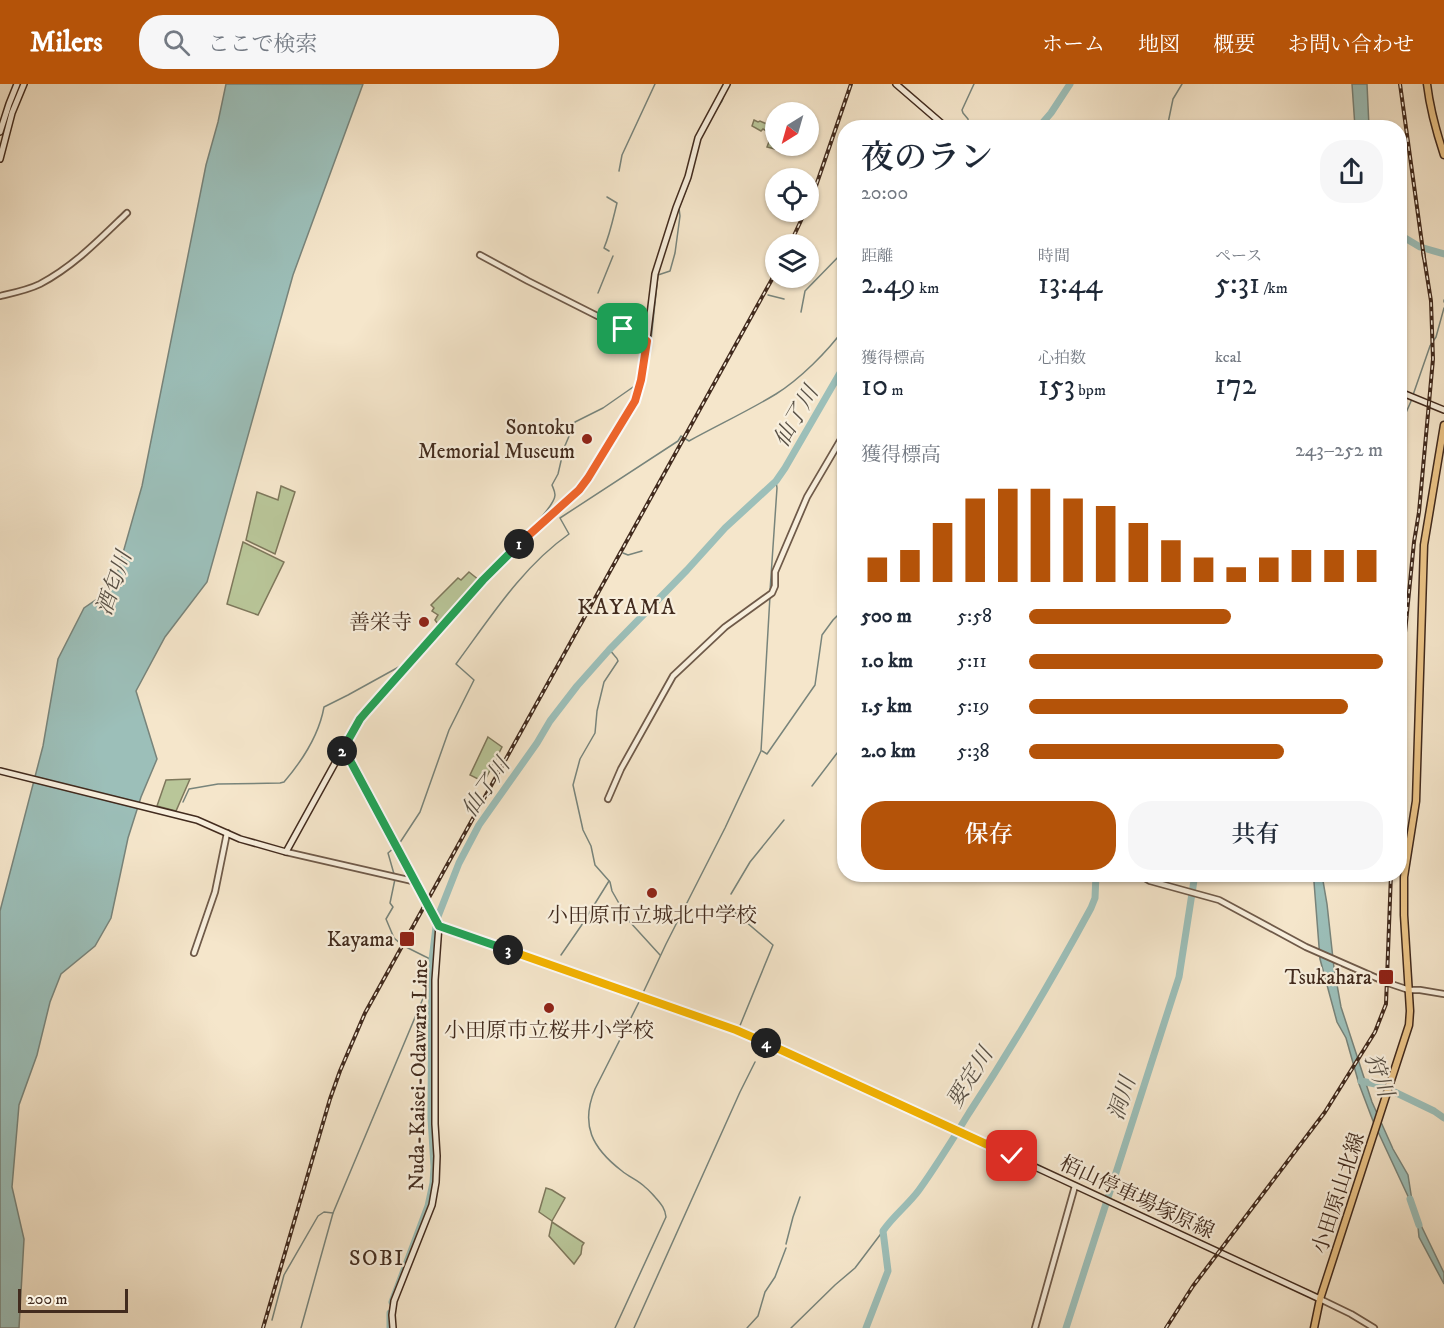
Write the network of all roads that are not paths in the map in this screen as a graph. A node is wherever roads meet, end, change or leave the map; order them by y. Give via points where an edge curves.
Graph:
1 (17, 84) edge
2 (24, 84) edge
3 (727, 84) edge
4 (896, 84) edge
5 (1427, 84) edge
6 (938, 120) edge
7 (0, 132) edge
8 (1444, 155) edge
9 (0, 159) edge
10 (128, 213) dead end
11 (480, 255) dead end
12 (0, 296) edge
13 (623, 329) junction
14 (648, 330) junction
15 (647, 341) junction
16 (1407, 395) edge
17 (1444, 410) edge
18 (1444, 425) edge
19 (837, 446) edge
20 (342, 751) junction
21 (0, 771) edge
22 (608, 799) dead end
23 (228, 833) junction
24 (286, 852) junction
25 (1407, 858) edge
26 (417, 882) junction
27 (1154, 882) edge
28 (1404, 882) edge
29 (439, 925) junction
30 (194, 953) dead end
31 (1409, 990) junction
32 (1444, 994) edge
33 (1075, 1186) junction
34 (1320, 1299) junction
35 (393, 1328) edge
36 (1035, 1328) edge
37 (1314, 1328) edge
38 (1374, 1328) edge

1 - 7 main road
2 - 9 main road
3 - 14 main road via 696,143 655,274
4 - 6 main road
5 - 8 main road via 1431,116
10 - 12 street via 72,264 39,284
11 - 13 street
13 - 14 street
13 - 15 street
14 - 15 main road
15 - 20 main road via 633,405 579,490 483,580 360,719
16 - 17 main road
18 - 25 main road, 小田原山北線 via 1424,545 1416,801
19 - 22 street via 807,497 775,572 775,586 770,594 724,627 673,676
20 - 24 main road
20 - 26 main road
21 - 23 main road via 197,820
23 - 24 main road
23 - 30 street via 213,899
24 - 26 street
26 - 29 main road
27 - 31 street via 1219,900 1311,950
28 - 31 main road, 小田原山北線
29 - 33 main road, 栢山停車場塚原線 via 736,1030
29 - 35 main road, Nuda-Kaisei-Odawara Line via 435,978 436,1182 432,1205 394,1301
31 - 32 street
31 - 34 main road, 小田原山北線 via 1409,1025
33 - 34 main road, 栢山停車場塚原線
33 - 36 street
34 - 37 main road, 小田原山北線
34 - 38 street

